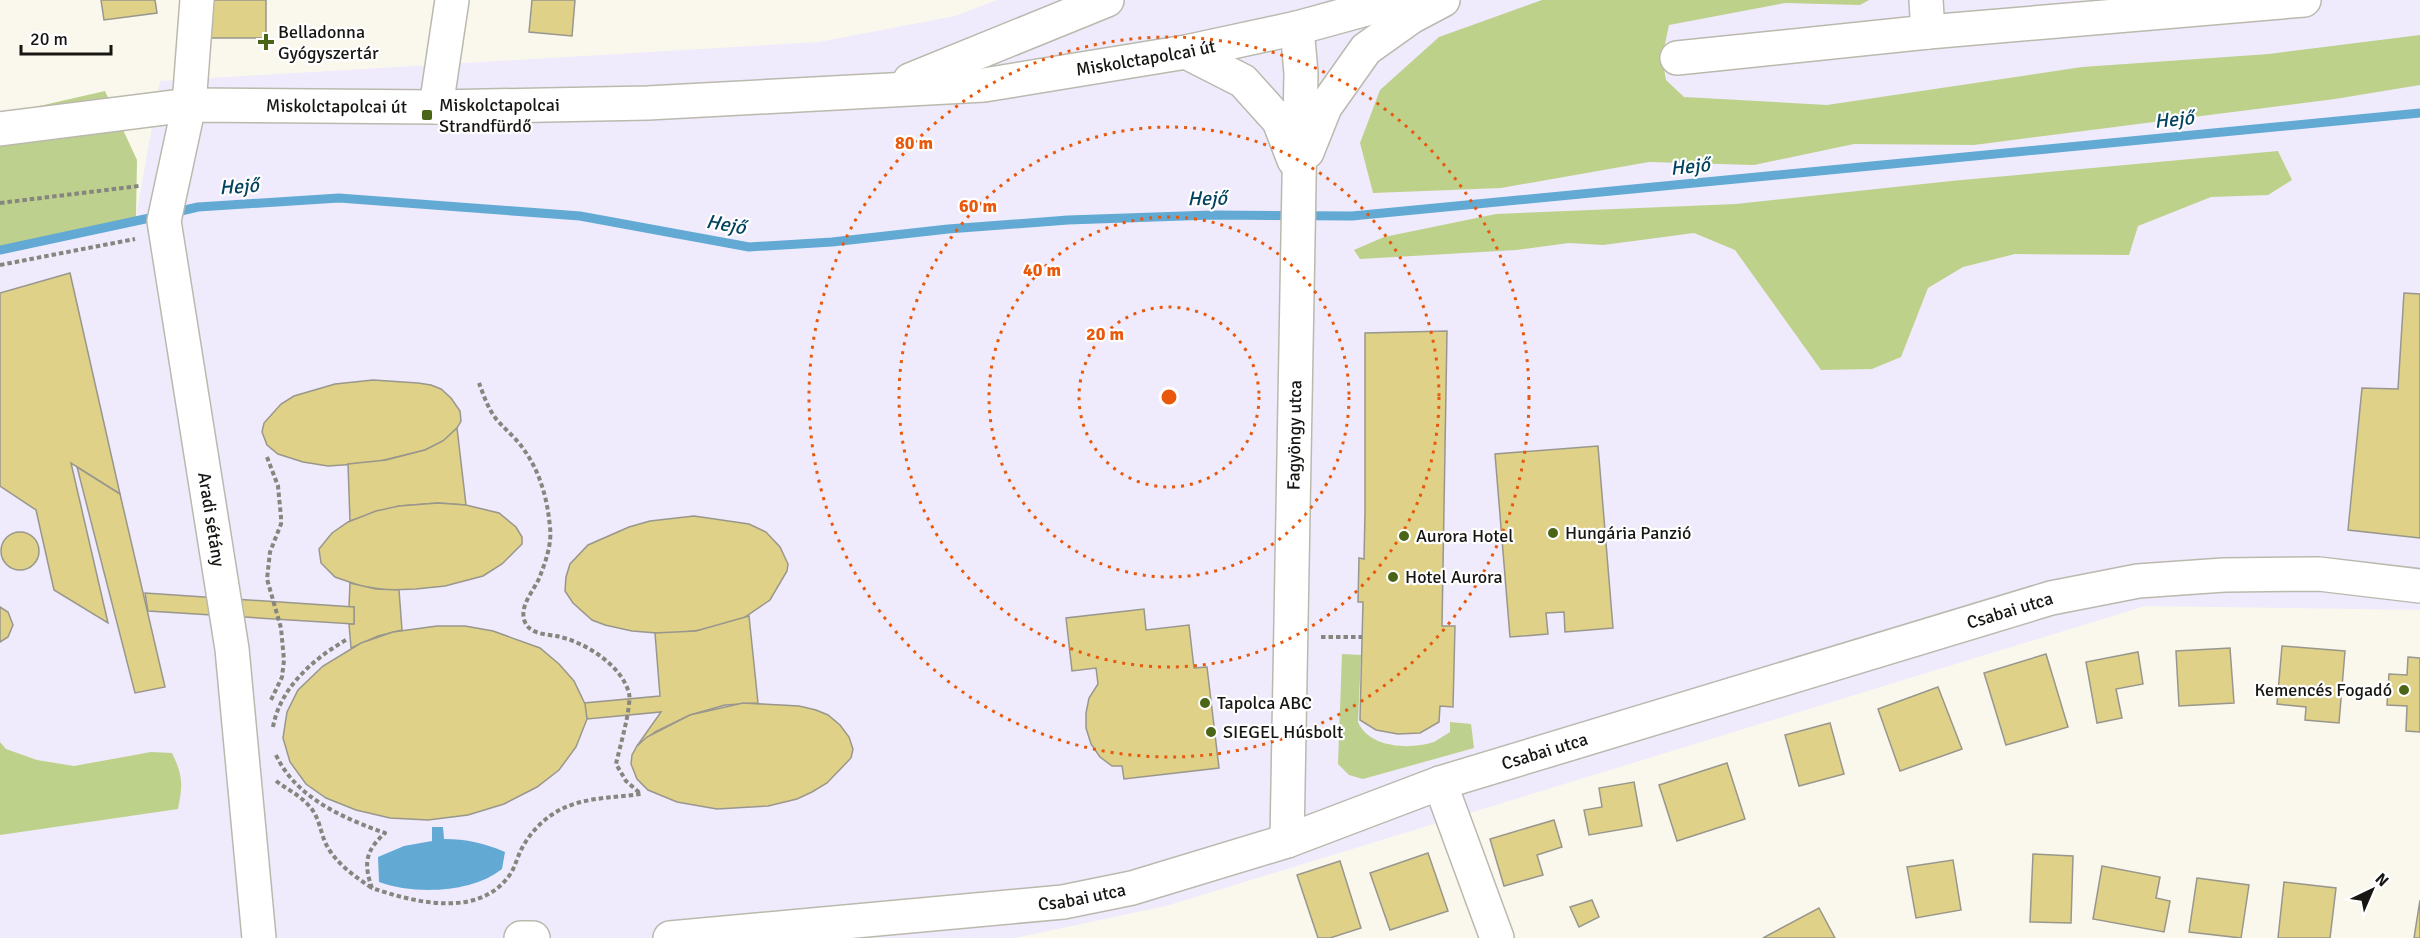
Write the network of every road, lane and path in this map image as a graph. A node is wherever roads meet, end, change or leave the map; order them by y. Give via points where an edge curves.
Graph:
1 (197, 0) edge
2 (452, 0) edge
3 (1107, 0) edge
4 (1399, 0) edge
5 (1443, 0) edge
6 (2304, 0) edge
7 (1927, 16) edge
8 (1297, 28) junction
9 (1186, 51) junction
10 (1677, 58) dead end
11 (889, 88) junction
12 (189, 105) junction
13 (436, 107) junction
14 (0, 129) edge
15 (1298, 173) junction
16 (172, 182) junction
17 (0, 203) edge
18 (166, 234) junction
19 (0, 265) edge
20 (479, 383) dead end
21 (267, 457) dead end
22 (2420, 586) edge
23 (1362, 637) dead end
24 (1290, 638) junction
25 (346, 640) dead end
26 (267, 706) dead end
27 (272, 735) dead end
28 (274, 748) dead end
29 (271, 777) dead end
30 (1440, 783) junction
31 (1287, 841) junction
32 (372, 888) junction
33 (259, 938) edge
34 (521, 938) edge
35 (533, 938) edge
36 (670, 938) edge
37 (1497, 938) edge

1 - 12 street, Aradi sétány
2 - 13 street
3 - 11 street, Miskolctapolcai út
4 - 8 street, Miskolctapolcai út
5 - 15 street via 1366,49 1325,107
6 - 7 street
7 - 10 street
8 - 9 street, Miskolctapolcai út
8 - 15 street, Fagyöngy utca via 1301,73
9 - 11 street, Miskolctapolcai út via 984,85
9 - 15 street via 1243,81 1279,121
11 - 13 street, Miskolctapolcai út via 648,103
12 - 13 street, Miskolctapolcai út
12 - 14 street, Miskolctapolcai út
12 - 16 street, Aradi sétány
15 - 24 street, Fagyöngy utca
16 - 17 path
16 - 18 street, Aradi sétány via 164,221
18 - 19 path
18 - 33 street, Aradi sétány via 232,649
20 - 32 path via 496,419 531,459 548,506 548,553 540,578 524,605 524,621 536,632 588,646 620,676 629,693 616,765 641,794 580,802 552,814 529,837 505,881 480,899 424,902
21 - 26 path via 278,486 281,517 270,552 267,579 281,628 284,660 282,677
22 - 30 street, Csabai utca via 2319,574 2224,575 2138,581 2051,598
23 - 24 path
24 - 31 street, Fagyöngy utca
25 - 27 path via 300,675 274,717
28 - 32 path via 283,769 310,796 347,819 385,833 374,843 368,857 367,873
29 - 32 path via 311,808 338,861
30 - 31 street, Csabai utca
30 - 37 street
31 - 36 street, Csabai utca via 1132,888 1063,902
34 - 35 street

